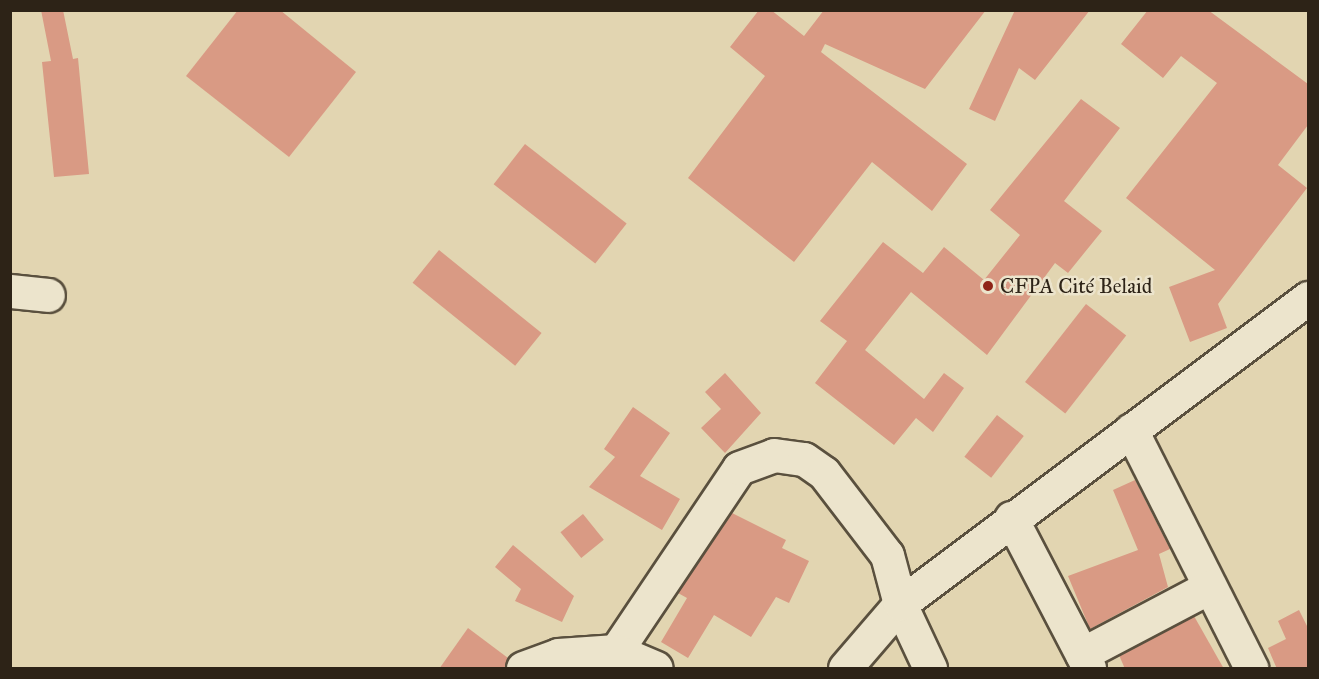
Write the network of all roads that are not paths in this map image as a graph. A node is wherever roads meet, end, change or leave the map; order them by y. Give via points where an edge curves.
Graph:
1 (10, 291) edge
2 (48, 295) dead end
3 (1308, 298) edge
4 (1131, 430) junction
5 (1011, 518) junction
6 (1209, 587) junction
7 (900, 604) junction
8 (616, 651) junction
9 (1086, 661) edge
10 (524, 669) edge
11 (656, 669) edge
12 (845, 669) edge
13 (930, 669) edge
14 (1251, 669) edge

1 - 2 street
3 - 4 street
4 - 5 street
4 - 6 street
5 - 7 street
5 - 9 street
6 - 9 street
6 - 14 street
7 - 8 street via 887,555 824,473 804,459 774,455 739,468
7 - 12 street
7 - 13 street
8 - 10 street via 558,655
8 - 11 street

